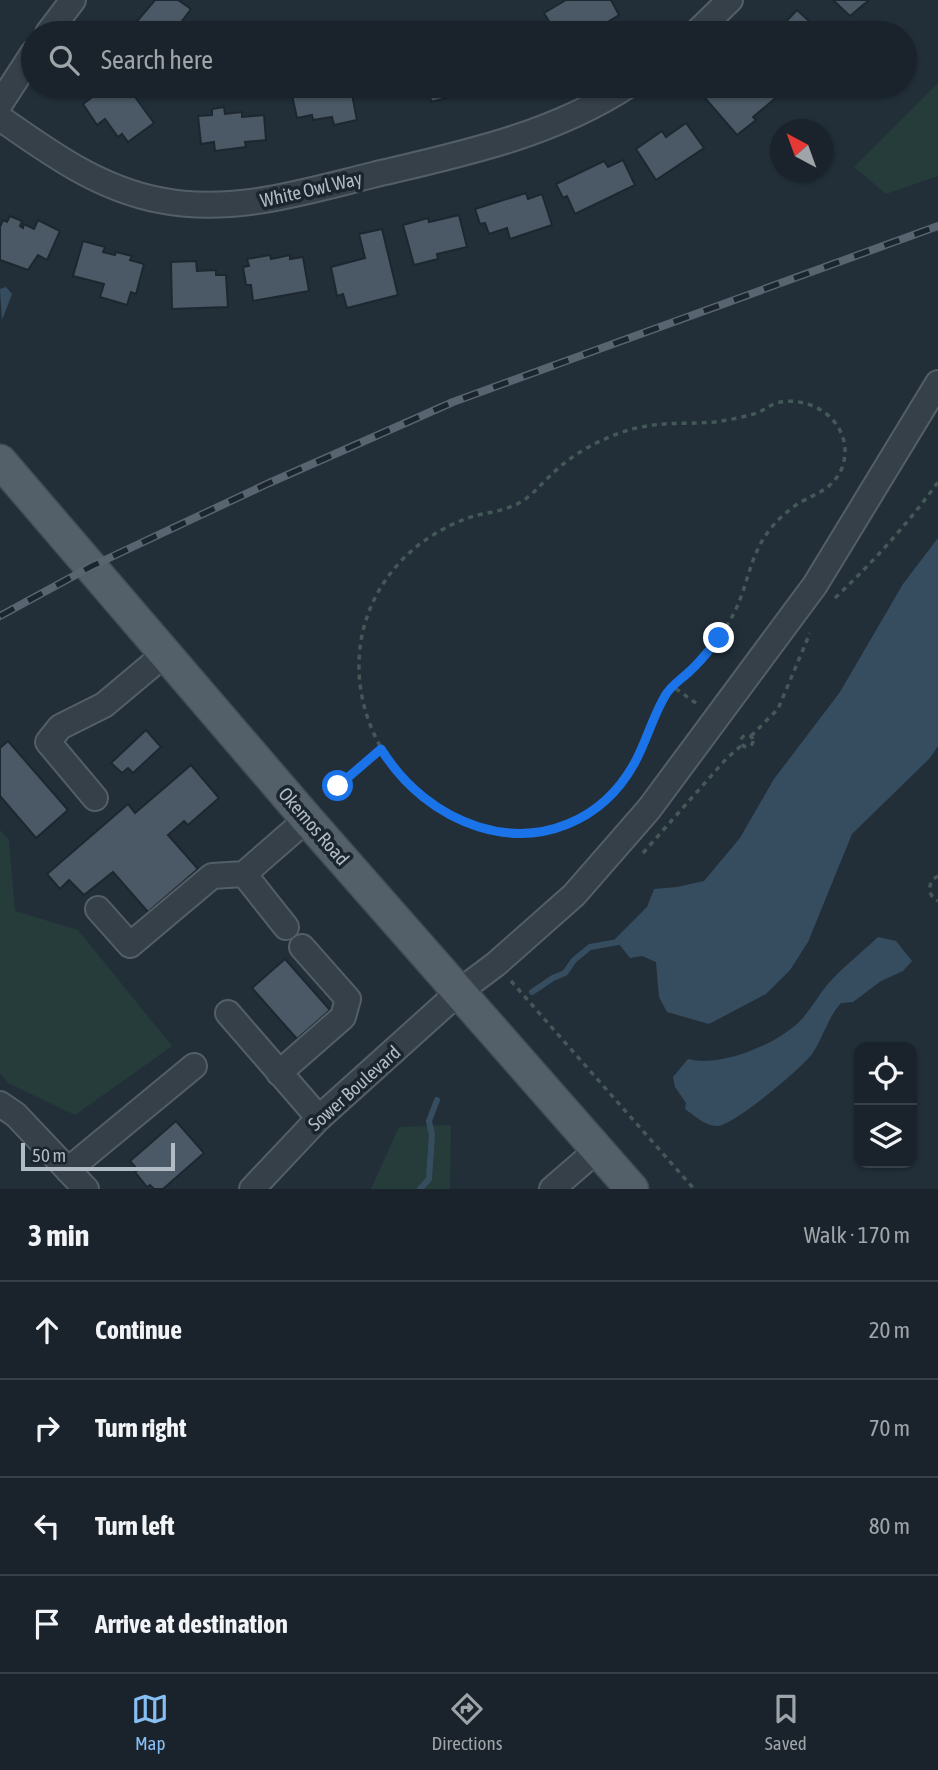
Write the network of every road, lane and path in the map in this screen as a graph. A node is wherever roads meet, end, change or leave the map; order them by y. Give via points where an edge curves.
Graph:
1 (74, 0) edge
2 (730, 0) edge
3 (57, 21) edge
4 (708, 21) edge
5 (21, 72) edge
6 (605, 98) edge
7 (0, 104) edge
8 (0, 118) edge
9 (938, 383) edge
10 (0, 461) edge
11 (938, 482) edge
12 (828, 604) dead end
13 (813, 627) dead end
14 (166, 653) junction
15 (672, 686) junction
16 (702, 707) dead end
17 (751, 736) dead end
18 (381, 749) junction
19 (338, 786) dead end
20 (95, 798) dead end
21 (307, 819) junction
22 (244, 874) junction
23 (938, 876) edge
24 (938, 901) edge
25 (98, 909) dead end
26 (286, 927) dead end
27 (302, 947) dead end
28 (507, 976) dead end
29 (460, 992) junction
30 (228, 1013) dead end
31 (194, 1066) dead end
32 (279, 1073) junction
33 (5, 1116) edge
34 (318, 1118) junction
35 (597, 1150) junction
36 (68, 1170) junction
37 (86, 1189) edge
38 (252, 1189) edge
39 (552, 1189) edge
40 (632, 1189) edge
41 (695, 1189) edge

1 - 3 street
2 - 4 street
5 - 7 street
6 - 8 street, White Owl Way via 552,125 485,149 232,205 160,200 112,186 66,164
9 - 29 street, Sower Boulevard via 815,585 649,809 574,895
10 - 14 main road, Okemos Road
11 - 12 path via 903,528
13 - 17 path via 778,709
14 - 20 street via 104,705 60,727 48,742
14 - 21 main road, Okemos Road
15 - 16 path
15 - 18 path via 632,767 612,793 575,823 544,832 506,833 450,815 415,790
15 - 18 path via 719,638 766,535 787,512 824,491 837,477 844,441 834,421 817,407 787,401 739,418 653,424 618,433 573,456 516,505 456,523 421,543 382,586 362,637 359,688
18 - 19 path
21 - 22 street
21 - 29 main road, Okemos Road
22 - 25 street via 212,876 130,946
22 - 26 street
23 - 24 path via 929,885
27 - 32 street via 348,999 343,1017
28 - 41 path
29 - 34 street, Sower Boulevard
29 - 35 main road, Okemos Road
30 - 32 street
31 - 36 street
32 - 34 street
33 - 36 street
34 - 38 street, Sower Boulevard
35 - 39 street
35 - 40 main road, Okemos Road
36 - 37 street

